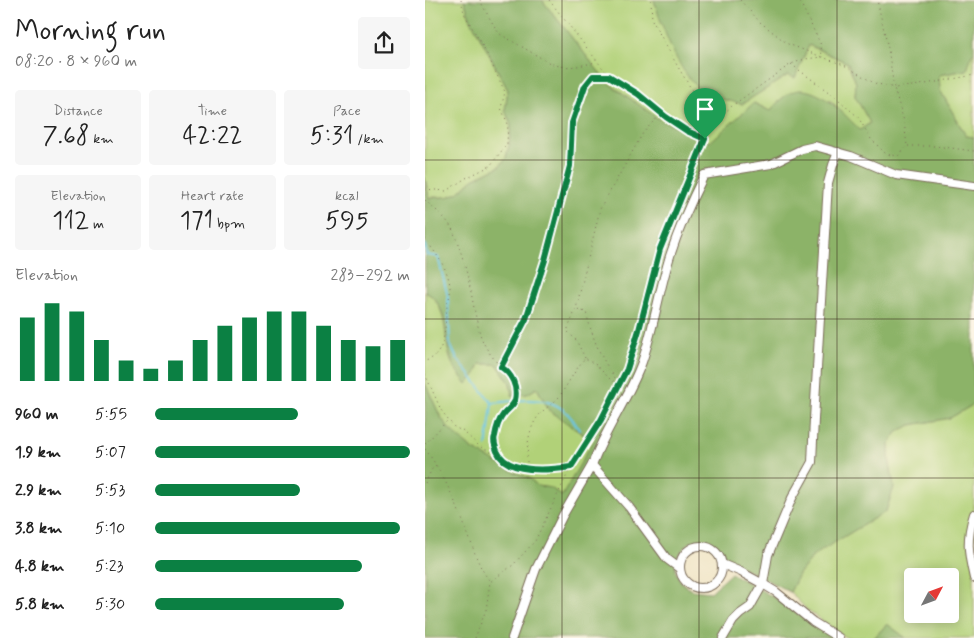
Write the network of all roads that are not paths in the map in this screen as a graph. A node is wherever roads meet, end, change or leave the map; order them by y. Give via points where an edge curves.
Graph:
1 (839, 152) junction
2 (974, 186) edge
3 (593, 465) junction
4 (974, 514) edge
5 (722, 564) junction
6 (679, 568) junction
7 (974, 578) edge
8 (763, 584) junction
9 (512, 638) edge
10 (723, 638) edge
11 (839, 638) edge

1 - 2 lane via 896,175
1 - 3 lane via 815,146 771,164 704,175 671,255 641,363
1 - 8 lane via 828,183 813,462 792,498 769,555
3 - 6 lane via 629,506 667,559
3 - 9 lane via 536,569
4 - 7 lane via 968,538
5 - 6 lane via 716,551 703,545 683,554
5 - 6 lane via 715,583 702,588 689,585
5 - 8 lane
8 - 10 lane via 750,607 733,621
8 - 11 lane

